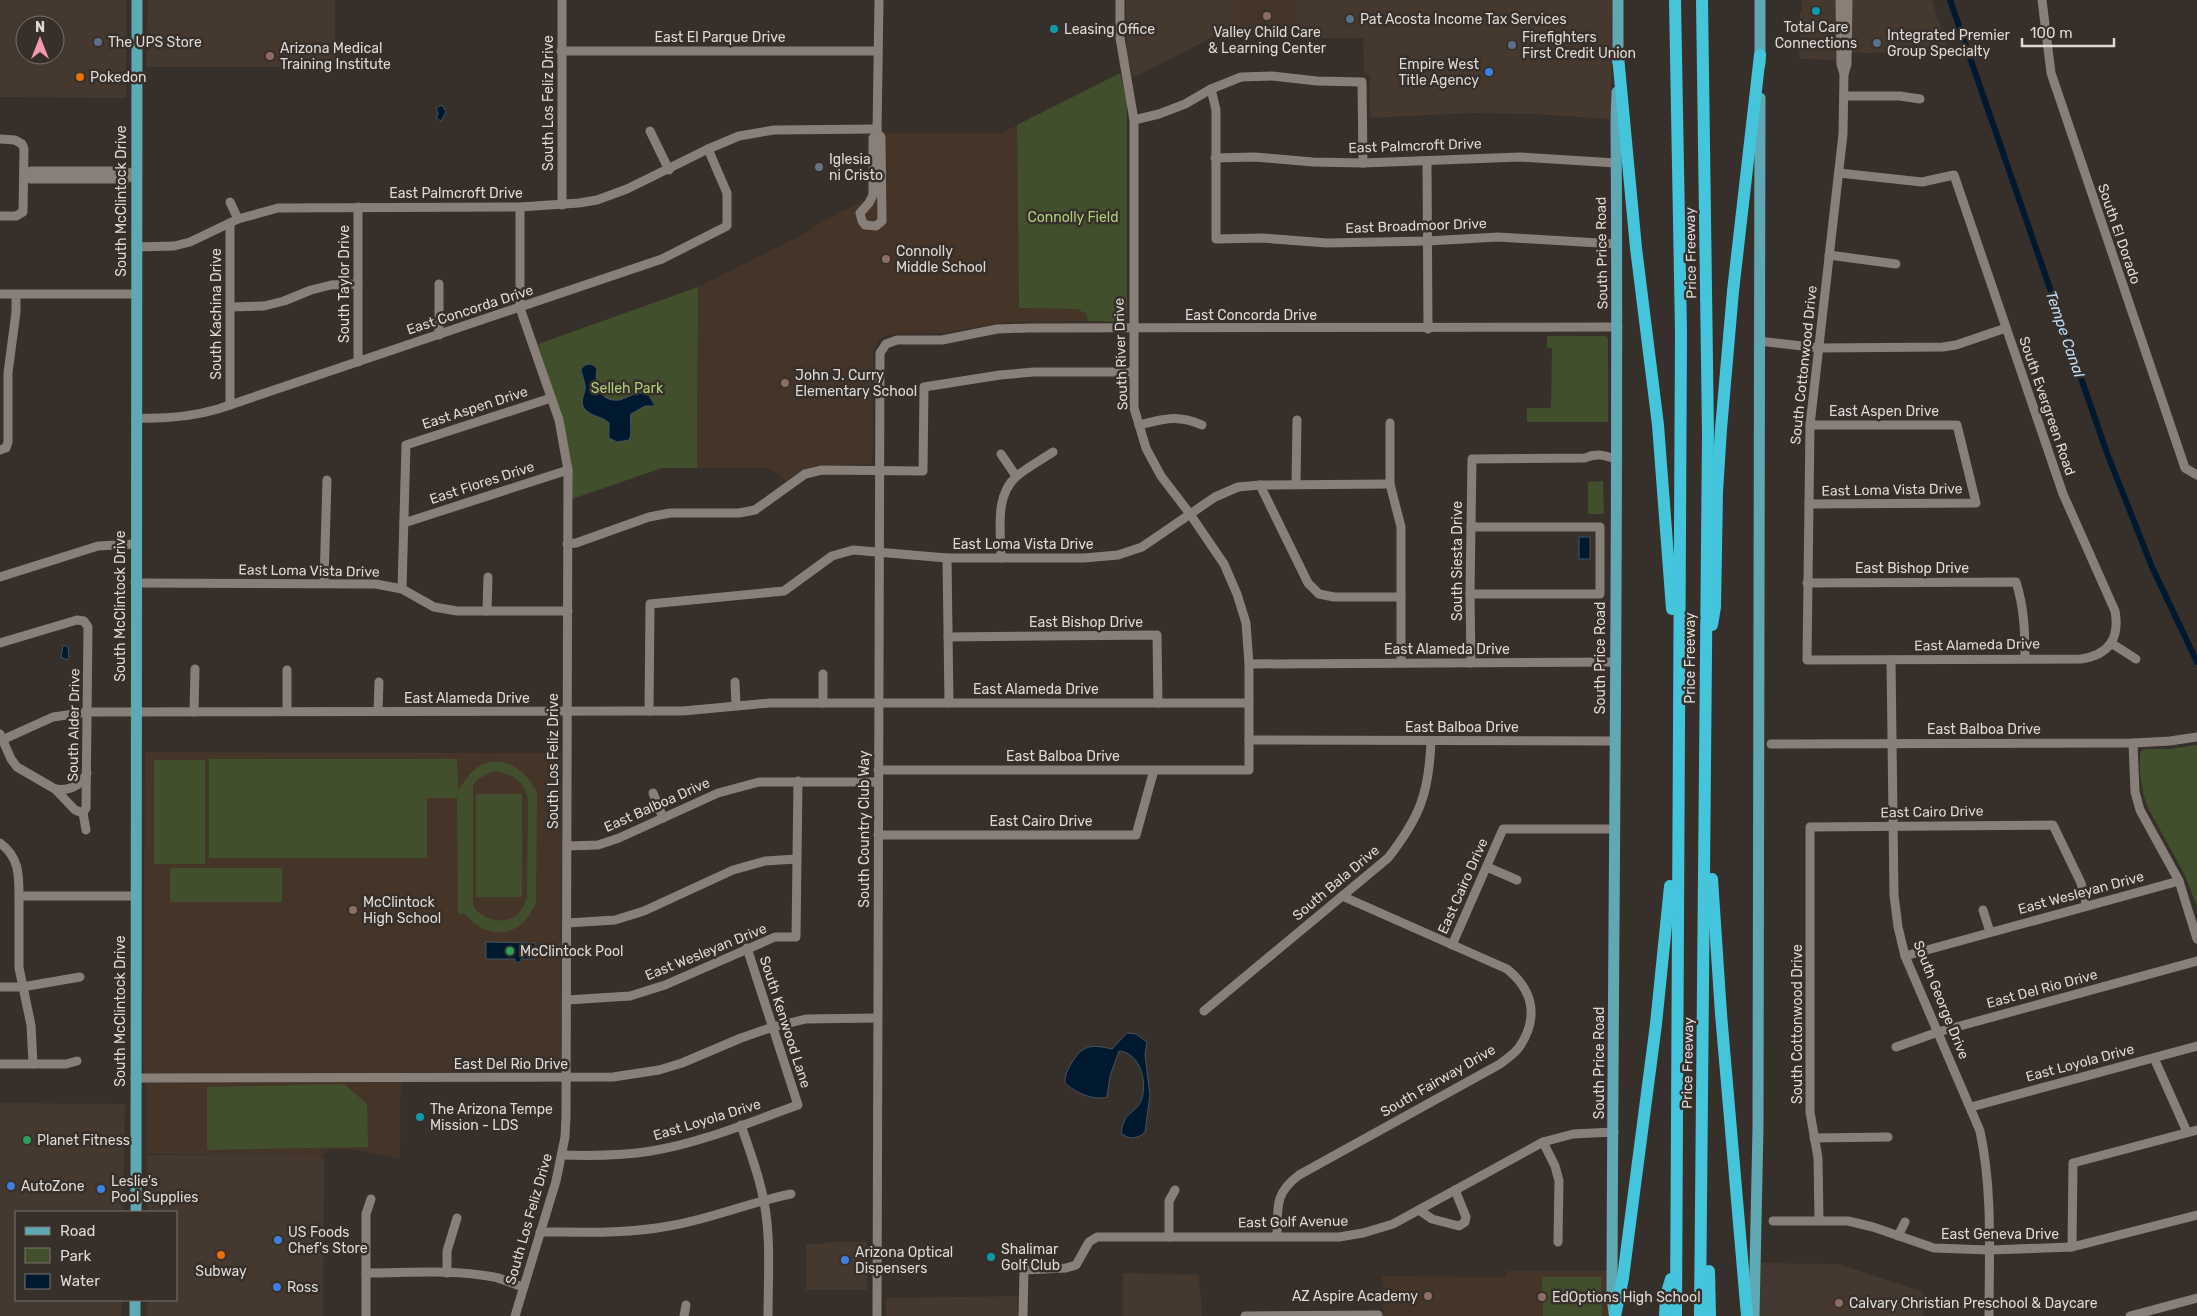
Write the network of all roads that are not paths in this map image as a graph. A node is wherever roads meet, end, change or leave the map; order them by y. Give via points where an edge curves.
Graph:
1 (137, 0) edge
2 (562, 0) edge
3 (879, 0) edge
4 (1120, 0) edge
5 (1618, 0) edge
6 (1675, 0) edge
7 (1702, 0) edge
8 (1760, 0) edge
9 (1840, 0) edge
10 (1848, 0) edge
11 (2042, 0) edge
12 (1840, 14) junction
13 (1848, 25) junction
14 (561, 51) junction
15 (878, 51) junction
16 (1760, 55) junction
17 (1618, 56) junction
18 (1844, 74) junction
19 (1211, 89) junction
20 (1844, 96) junction
21 (1920, 99) dead end
22 (1134, 120) junction
23 (650, 131) dead end
24 (877, 131) junction
25 (0, 139) edge
26 (708, 149) junction
27 (1215, 158) junction
28 (1427, 161) junction
29 (1363, 162) junction
30 (1616, 163) junction
31 (668, 170) junction
32 (1839, 173) junction
33 (24, 175) junction
34 (136, 175) junction
35 (230, 202) dead end
36 (562, 205) junction
37 (358, 207) junction
38 (520, 208) junction
39 (0, 216) edge
40 (234, 221) junction
41 (1428, 242) junction
42 (1616, 244) junction
43 (136, 247) junction
44 (1829, 255) junction
45 (1896, 264) dead end
46 (358, 284) junction
47 (439, 284) dead end
48 (0, 294) edge
49 (16, 294) junction
50 (136, 294) junction
51 (230, 307) junction
52 (520, 308) junction
53 (1618, 327) junction
54 (2006, 328) junction
55 (1133, 329) junction
56 (1428, 329) junction
57 (439, 335) junction
58 (1759, 341) junction
59 (886, 344) joint
60 (1820, 348) junction
61 (358, 362) junction
62 (1133, 372) junction
63 (4, 373) edge
64 (551, 398) junction
65 (230, 405) junction
66 (136, 418) junction
67 (1297, 420) dead end
68 (1390, 423) dead end
69 (1202, 425) dead end
70 (1810, 425) junction
71 (1139, 426) junction
72 (3, 449) edge
73 (1053, 452) dead end
74 (1001, 454) dead end
75 (1615, 459) junction
76 (568, 470) junction
77 (879, 470) junction
78 (2193, 473) edge
79 (1016, 476) junction
80 (327, 480) dead end
81 (1260, 484) junction
82 (1296, 484) junction
83 (1390, 484) junction
84 (1976, 503) joint
85 (1809, 504) junction
86 (1190, 514) junction
87 (404, 523) junction
88 (1471, 527) junction
89 (135, 544) junction
90 (568, 544) junction
91 (879, 552) junction
92 (947, 558) junction
93 (1001, 558) junction
94 (0, 576) edge
95 (488, 577) dead end
96 (324, 582) junction
97 (1808, 582) junction
98 (135, 583) junction
99 (402, 590) junction
100 (1470, 594) junction
101 (1401, 597) junction
102 (487, 611) junction
103 (568, 611) junction
104 (948, 637) junction
105 (0, 643) edge
106 (2111, 643) junction
107 (2025, 658) junction
108 (2136, 659) dead end
109 (1807, 660) joint
110 (1891, 660) junction
111 (1615, 662) junction
112 (1401, 663) junction
113 (1471, 663) junction
114 (1250, 664) junction
115 (195, 669) dead end
116 (287, 670) dead end
117 (1678, 672) junction
118 (823, 674) dead end
119 (1705, 674) junction
120 (379, 682) dead end
121 (735, 682) dead end
122 (948, 702) junction
123 (1158, 702) junction
124 (823, 703) junction
125 (1249, 703) junction
126 (878, 704) junction
127 (736, 705) junction
128 (287, 711) junction
129 (378, 711) junction
130 (568, 711) junction
131 (649, 711) junction
132 (88, 712) junction
133 (135, 712) junction
134 (194, 712) junction
135 (2197, 737) edge
136 (1, 738) edge
137 (1250, 740) junction
138 (1431, 741) junction
139 (1615, 741) junction
140 (2133, 743) junction
141 (1771, 744) dead end
142 (1892, 744) junction
143 (878, 770) junction
144 (1154, 770) junction
145 (1249, 770) joint
146 (88, 771) junction
147 (798, 781) junction
148 (878, 782) junction
149 (55, 789) junction
150 (653, 793) dead end
151 (83, 813) junction
152 (1706, 817) junction
153 (663, 818) junction
154 (1893, 826) junction
155 (1810, 827) joint
156 (1677, 828) junction
157 (1615, 829) junction
158 (86, 830) dead end
159 (878, 835) junction
160 (0, 842) edge
161 (567, 846) junction
162 (796, 859) junction
163 (1487, 867) junction
164 (1517, 880) dead end
165 (2179, 881) junction
166 (19, 896) junction
167 (135, 896) junction
168 (1342, 896) junction
169 (2087, 906) junction
170 (1983, 910) dead end
171 (567, 923) junction
172 (1990, 932) junction
173 (2197, 939) edge
174 (1452, 945) junction
175 (747, 948) junction
176 (1905, 956) junction
177 (2197, 962) edge
178 (80, 977) dead end
179 (0, 987) edge
180 (22, 987) junction
181 (567, 1000) junction
182 (1204, 1011) dead end
183 (877, 1018) junction
184 (773, 1027) junction
185 (1938, 1032) junction
186 (2197, 1046) edge
187 (1896, 1047) dead end
188 (2154, 1058) junction
189 (77, 1061) dead end
190 (0, 1064) edge
191 (33, 1064) junction
192 (135, 1078) junction
193 (566, 1078) junction
194 (798, 1105) joint
195 (1971, 1107) junction
196 (741, 1125) junction
197 (2197, 1130) edge
198 (1614, 1132) junction
199 (2188, 1132) junction
200 (1888, 1137) dead end
201 (1814, 1138) junction
202 (1543, 1142) junction
203 (562, 1155) junction
204 (1702, 1174) junction
205 (1175, 1190) dead end
206 (1455, 1190) junction
207 (791, 1194) dead end
208 (371, 1198) dead end
209 (764, 1200) junction
210 (1419, 1210) junction
211 (136, 1211) edge
212 (2197, 1215) edge
213 (457, 1218) dead end
214 (1819, 1220) junction
215 (1773, 1221) dead end
216 (1905, 1222) dead end
217 (540, 1232) junction
218 (1277, 1236) junction
219 (1898, 1236) junction
220 (1169, 1237) junction
221 (1558, 1242) dead end
222 (2072, 1247) junction
223 (1989, 1250) junction
224 (1675, 1262) junction
225 (366, 1273) junction
226 (447, 1273) junction
227 (523, 1287) junction
228 (2197, 1298) edge
229 (136, 1301) edge
230 (686, 1305) dead end
231 (1245, 1315) edge
232 (1378, 1315) edge
233 (135, 1316) edge
234 (366, 1316) edge
235 (515, 1316) edge
236 (684, 1316) edge
237 (768, 1316) edge
238 (877, 1316) edge
239 (1022, 1316) edge
240 (1614, 1316) edge
241 (1665, 1316) edge
242 (1676, 1316) edge
243 (1700, 1316) edge
244 (1710, 1316) edge
245 (1747, 1316) edge
246 (1754, 1316) edge
247 (1989, 1316) edge
248 (2130, 1316) edge

1 - 34 main road, South McClintock Drive
2 - 14 street, South Los Feliz Drive
3 - 15 street
4 - 22 street, South River Drive via 1120,38
5 - 17 main road, South Price Road
6 - 117 highway, Price Freeway via 1681,332
7 - 119 highway, Price Freeway via 1708,434
8 - 16 main road
9 - 12 street, South Cottonwood Drive
10 - 13 street, South Cottonwood Drive
11 - 78 street, South El Dorado via 2051,72 2185,468
12 - 13 street
12 - 18 street, South Cottonwood Drive
13 - 18 street, South Cottonwood Drive
14 - 15 street, East El Parque Drive
14 - 36 street, South Los Feliz Drive
15 - 24 street
16 - 58 main road
16 - 119 highway via 1727,356 1717,492 1715,606
17 - 30 main road, South Price Road
17 - 117 highway via 1636,248 1658,426
18 - 20 street, South Cottonwood Drive
19 - 22 street via 1185,104
19 - 27 street via 1216,110
19 - 29 street via 1241,77 1362,82
20 - 21 street
20 - 32 street, South Cottonwood Drive
22 - 55 street, South River Drive
23 - 31 street
24 - 24 street via 873,138 872,199 860,213 862,221 871,226 882,221 881,137
24 - 26 street, East Palmcroft Drive via 766,131 739,136
25 - 33 street via 20,142 24,149
26 - 31 street, East Palmcroft Drive
26 - 52 street, East Concorda Drive via 727,193 728,226 662,259
27 - 29 street, East Palmcroft Drive via 1255,156 1313,162
27 - 41 street, East Broadmoor Drive via 1216,239
28 - 29 street, East Palmcroft Drive
28 - 30 street, East Palmcroft Drive via 1520,156
28 - 41 street
30 - 42 main road, South Price Road
31 - 36 street, East Palmcroft Drive via 598,200
32 - 44 street, South Cottonwood Drive
32 - 54 street, South Evergreen Road via 1922,182 1954,175
33 - 34 street via 31,179 125,179
33 - 39 street via 23,212 16,216
34 - 43 main road, South McClintock Drive
35 - 40 street
36 - 38 street, East Palmcroft Drive
37 - 38 street, East Palmcroft Drive
37 - 40 street, East Palmcroft Drive via 278,208
37 - 46 street, South Taylor Drive
38 - 52 street, South Los Feliz Drive
40 - 43 street, East Palmcroft Drive via 190,242 174,246
40 - 51 street, South Kachina Drive
41 - 42 street, East Broadmoor Drive via 1498,237
41 - 56 street
42 - 53 main road, South Price Road
43 - 50 main road, South McClintock Drive
44 - 45 street
44 - 60 street, South Cottonwood Drive
46 - 51 street via 331,285 264,306
46 - 61 street, South Taylor Drive
47 - 57 street
48 - 49 street
49 - 50 street
49 - 63 street via 16,312
50 - 66 main road, South McClintock Drive
51 - 65 street, South Kachina Drive
52 - 57 street, East Concorda Drive
52 - 64 street, South Los Feliz Drive
53 - 56 street, East Concorda Drive
53 - 75 main road, South Price Road
54 - 60 street via 1950,346
54 - 106 street, South Evergreen Road via 2063,494 2115,611 2117,622
55 - 56 street, East Concorda Drive
55 - 59 street, East Concorda Drive via 997,330 942,340 897,340
55 - 62 street, South River Drive
57 - 61 street, East Concorda Drive
58 - 60 street
58 - 246 main road via 1758,1108
59 - 77 street, South Country Club Way via 880,353
60 - 70 street, South Cottonwood Drive
61 - 65 street, East Concorda Drive
62 - 71 street, South River Drive via 1134,408
62 - 77 street via 1000,374 924,387 923,471
63 - 72 street via 8,442
64 - 76 street, South Los Feliz Drive via 559,420
64 - 87 street, East Aspen Drive via 406,445
65 - 66 street, East Concorda Drive via 190,416
66 - 89 main road, South McClintock Drive
67 - 82 street
68 - 83 street
69 - 71 street via 1186,418 1165,419
70 - 84 street, East Aspen Drive via 1957,425
70 - 85 street, South Cottonwood Drive
71 - 86 street, South River Drive via 1161,476
73 - 79 street
74 - 79 street
75 - 88 street, South Siesta Drive via 1603,455 1472,459
75 - 111 main road, South Price Road
76 - 87 street, East Flores Drive
76 - 90 street, South Los Feliz Drive
77 - 90 street via 822,470 805,474 755,510 670,513
77 - 91 street, South Country Club Way
79 - 93 street via 1005,490 1000,509
80 - 96 street
81 - 82 street, East Loma Vista Drive
81 - 86 street, East Loma Vista Drive via 1238,487 1215,497
81 - 101 street via 1308,583 1319,594 1334,598
82 - 83 street, East Loma Vista Drive
83 - 101 street via 1401,527
84 - 85 street, East Loma Vista Drive
85 - 97 street, South Cottonwood Drive
86 - 93 street, East Loma Vista Drive via 1142,547 1118,555
86 - 114 street, South River Drive via 1224,564 1237,594 1246,623
87 - 99 street
88 - 100 street, South Siesta Drive
88 - 100 street via 1600,527 1600,594
89 - 94 street via 90,548
89 - 98 main road, South McClintock Drive
90 - 103 street, South Los Feliz Drive
91 - 92 street, East Loma Vista Drive
91 - 126 street, South Country Club Way
91 - 131 street, East Loma Vista Drive via 853,550 832,556 784,591 650,604
92 - 93 street, East Loma Vista Drive
92 - 104 street
95 - 102 street
96 - 98 street, East Loma Vista Drive
96 - 99 street, East Loma Vista Drive via 376,584
97 - 107 street, East Bishop Drive via 2016,582 2022,600
97 - 109 street, South Cottonwood Drive
98 - 133 main road, South McClintock Drive
99 - 102 street, East Loma Vista Drive via 434,607
100 - 113 street, South Siesta Drive
101 - 112 street
102 - 103 street, East Loma Vista Drive
103 - 130 street, South Los Feliz Drive
104 - 122 street
104 - 123 street, East Bishop Drive via 1157,635
105 - 132 street, South Alder Drive via 73,621 84,621 88,630
106 - 107 street, East Alameda Drive via 2093,657
106 - 108 street
107 - 110 street, East Alameda Drive
109 - 110 street, East Alameda Drive
110 - 142 street, South George Drive
111 - 113 street, East Alameda Drive
111 - 139 main road, South Price Road
112 - 113 street, East Alameda Drive
112 - 114 street, East Alameda Drive
114 - 125 street, South River Drive
115 - 134 street
116 - 128 street
117 - 156 highway, Price Freeway
118 - 124 street
119 - 152 highway, Price Freeway
120 - 129 street
121 - 127 street
122 - 123 street, East Alameda Drive
122 - 126 street, East Alameda Drive
123 - 125 street, East Alameda Drive
124 - 126 street, East Alameda Drive
124 - 127 street, East Alameda Drive
125 - 137 street, South River Drive
126 - 143 street, South Country Club Way
127 - 131 street, East Alameda Drive
128 - 129 street, East Alameda Drive
128 - 134 street, East Alameda Drive
129 - 130 street, East Alameda Drive
130 - 131 street, East Alameda Drive
130 - 161 street, South Los Feliz Drive
132 - 133 street, East Alameda Drive
132 - 136 street, East Alameda Drive via 53,718
132 - 146 street, South Alder Drive
133 - 134 street, East Alameda Drive
133 - 167 main road, South McClintock Drive
135 - 140 street, East Balboa Drive
136 - 149 street via 17,766
137 - 138 street, East Balboa Drive
137 - 145 street, South River Drive
138 - 139 street, East Balboa Drive
138 - 168 street, South Bala Drive via 1425,793 1404,838 1388,858
139 - 157 main road, South Price Road
140 - 142 street, East Balboa Drive
140 - 165 street via 2135,792 2140,810
141 - 142 street, East Balboa Drive
142 - 154 street, South George Drive
143 - 144 street, East Balboa Drive
143 - 148 street, South Country Club Way
144 - 145 street, East Balboa Drive
144 - 159 street, East Cairo Drive via 1136,835
146 - 149 street via 75,787
146 - 151 street, South Alder Drive
147 - 148 street, East Balboa Drive
147 - 153 street, East Balboa Drive via 759,782 718,793
147 - 162 street
148 - 159 street, South Country Club Way
149 - 151 street via 75,810
150 - 153 street
151 - 158 street, South Alder Drive
152 - 204 highway, Price Freeway
152 - 245 highway
153 - 161 street, East Balboa Drive via 598,845
154 - 155 street, East Cairo Drive
154 - 169 street, East Cairo Drive via 2053,825 2081,883
154 - 176 street, South George Drive via 1894,895
155 - 201 street, South Cottonwood Drive via 1810,1112
156 - 224 highway, Price Freeway
156 - 240 highway via 1623,1278
157 - 163 street, East Cairo Drive via 1503,829
157 - 198 main road, South Price Road
159 - 183 street, South Country Club Way
160 - 166 street via 16,862
161 - 171 street, South Los Feliz Drive
162 - 171 street via 765,860 733,870 644,911 615,920
162 - 175 street, East Wesleyan Drive via 796,937 775,937
163 - 164 street
163 - 174 street, East Cairo Drive
165 - 169 street, East Wesleyan Drive
165 - 173 street
166 - 167 street
166 - 180 street
167 - 192 main road, South McClintock Drive
168 - 174 street, South Fairway Drive
168 - 182 street, South Bala Drive
169 - 172 street, East Wesleyan Drive
170 - 172 street
171 - 181 street, South Los Feliz Drive
172 - 176 street, East Wesleyan Drive
174 - 218 street, South Fairway Drive via 1507,969 1519,978 1529,993 1531,1011 1529,1027 1520,1047 1500,1064 1284,1186 1278,1202
175 - 181 street, East Wesleyan Drive via 665,985 639,993 605,999
175 - 184 street, South Kenwood Lane
176 - 185 street, South George Drive
177 - 185 street, East Del Rio Drive
178 - 180 street
179 - 180 street
180 - 191 street via 31,1025
181 - 193 street, South Los Feliz Drive
183 - 184 street, East Del Rio Drive via 806,1018
183 - 238 street, South Country Club Way
184 - 193 street, East Del Rio Drive via 659,1070 614,1077
184 - 194 street, South Kenwood Lane
185 - 187 street, East Del Rio Drive
185 - 195 street, South George Drive
186 - 188 street, East Loyola Drive
188 - 195 street, East Loyola Drive
188 - 199 street
189 - 191 street
190 - 191 street
192 - 193 street, East Del Rio Drive
192 - 211 main road, South McClintock Drive
193 - 203 street, South Los Feliz Drive
194 - 196 street, East Loyola Drive
195 - 223 street, South George Drive via 1986,1161
196 - 203 street, East Loyola Drive via 652,1151 611,1156
196 - 209 street
197 - 199 street
198 - 202 street, East Golf Avenue via 1573,1134
198 - 240 main road, South Price Road
199 - 222 street via 2073,1163
200 - 201 street
201 - 214 street, South Cottonwood Drive
202 - 206 street, East Golf Avenue
202 - 221 street via 1559,1181
203 - 217 street, South Los Feliz Drive
204 - 243 highway, Price Freeway
204 - 244 highway via 1708,1218
205 - 220 street via 1169,1201
206 - 210 street, East Golf Avenue
206 - 210 street via 1466,1218 1459,1226 1432,1219
207 - 209 street
208 - 225 street via 366,1214
209 - 217 street via 723,1214 670,1226 619,1233
209 - 237 street via 768,1231
210 - 218 street, East Golf Avenue via 1393,1224 1363,1234
212 - 222 street, East Geneva Drive
213 - 226 street via 447,1251
214 - 215 street, East Geneva Drive
214 - 219 street, East Geneva Drive via 1848,1221
216 - 219 street
217 - 227 street, South Los Feliz Drive
218 - 220 street, East Golf Avenue
219 - 223 street, East Geneva Drive via 1934,1248
220 - 239 street, East Golf Avenue via 1097,1237 1089,1242 1076,1265 1024,1270
222 - 223 street, East Geneva Drive
223 - 247 street, South George Drive
224 - 241 highway via 1666,1296
224 - 242 highway, Price Freeway
225 - 226 street
225 - 234 street
226 - 227 street via 496,1278
227 - 235 street, South Los Feliz Drive
228 - 248 street
229 - 233 main road
230 - 236 street
231 - 232 street

